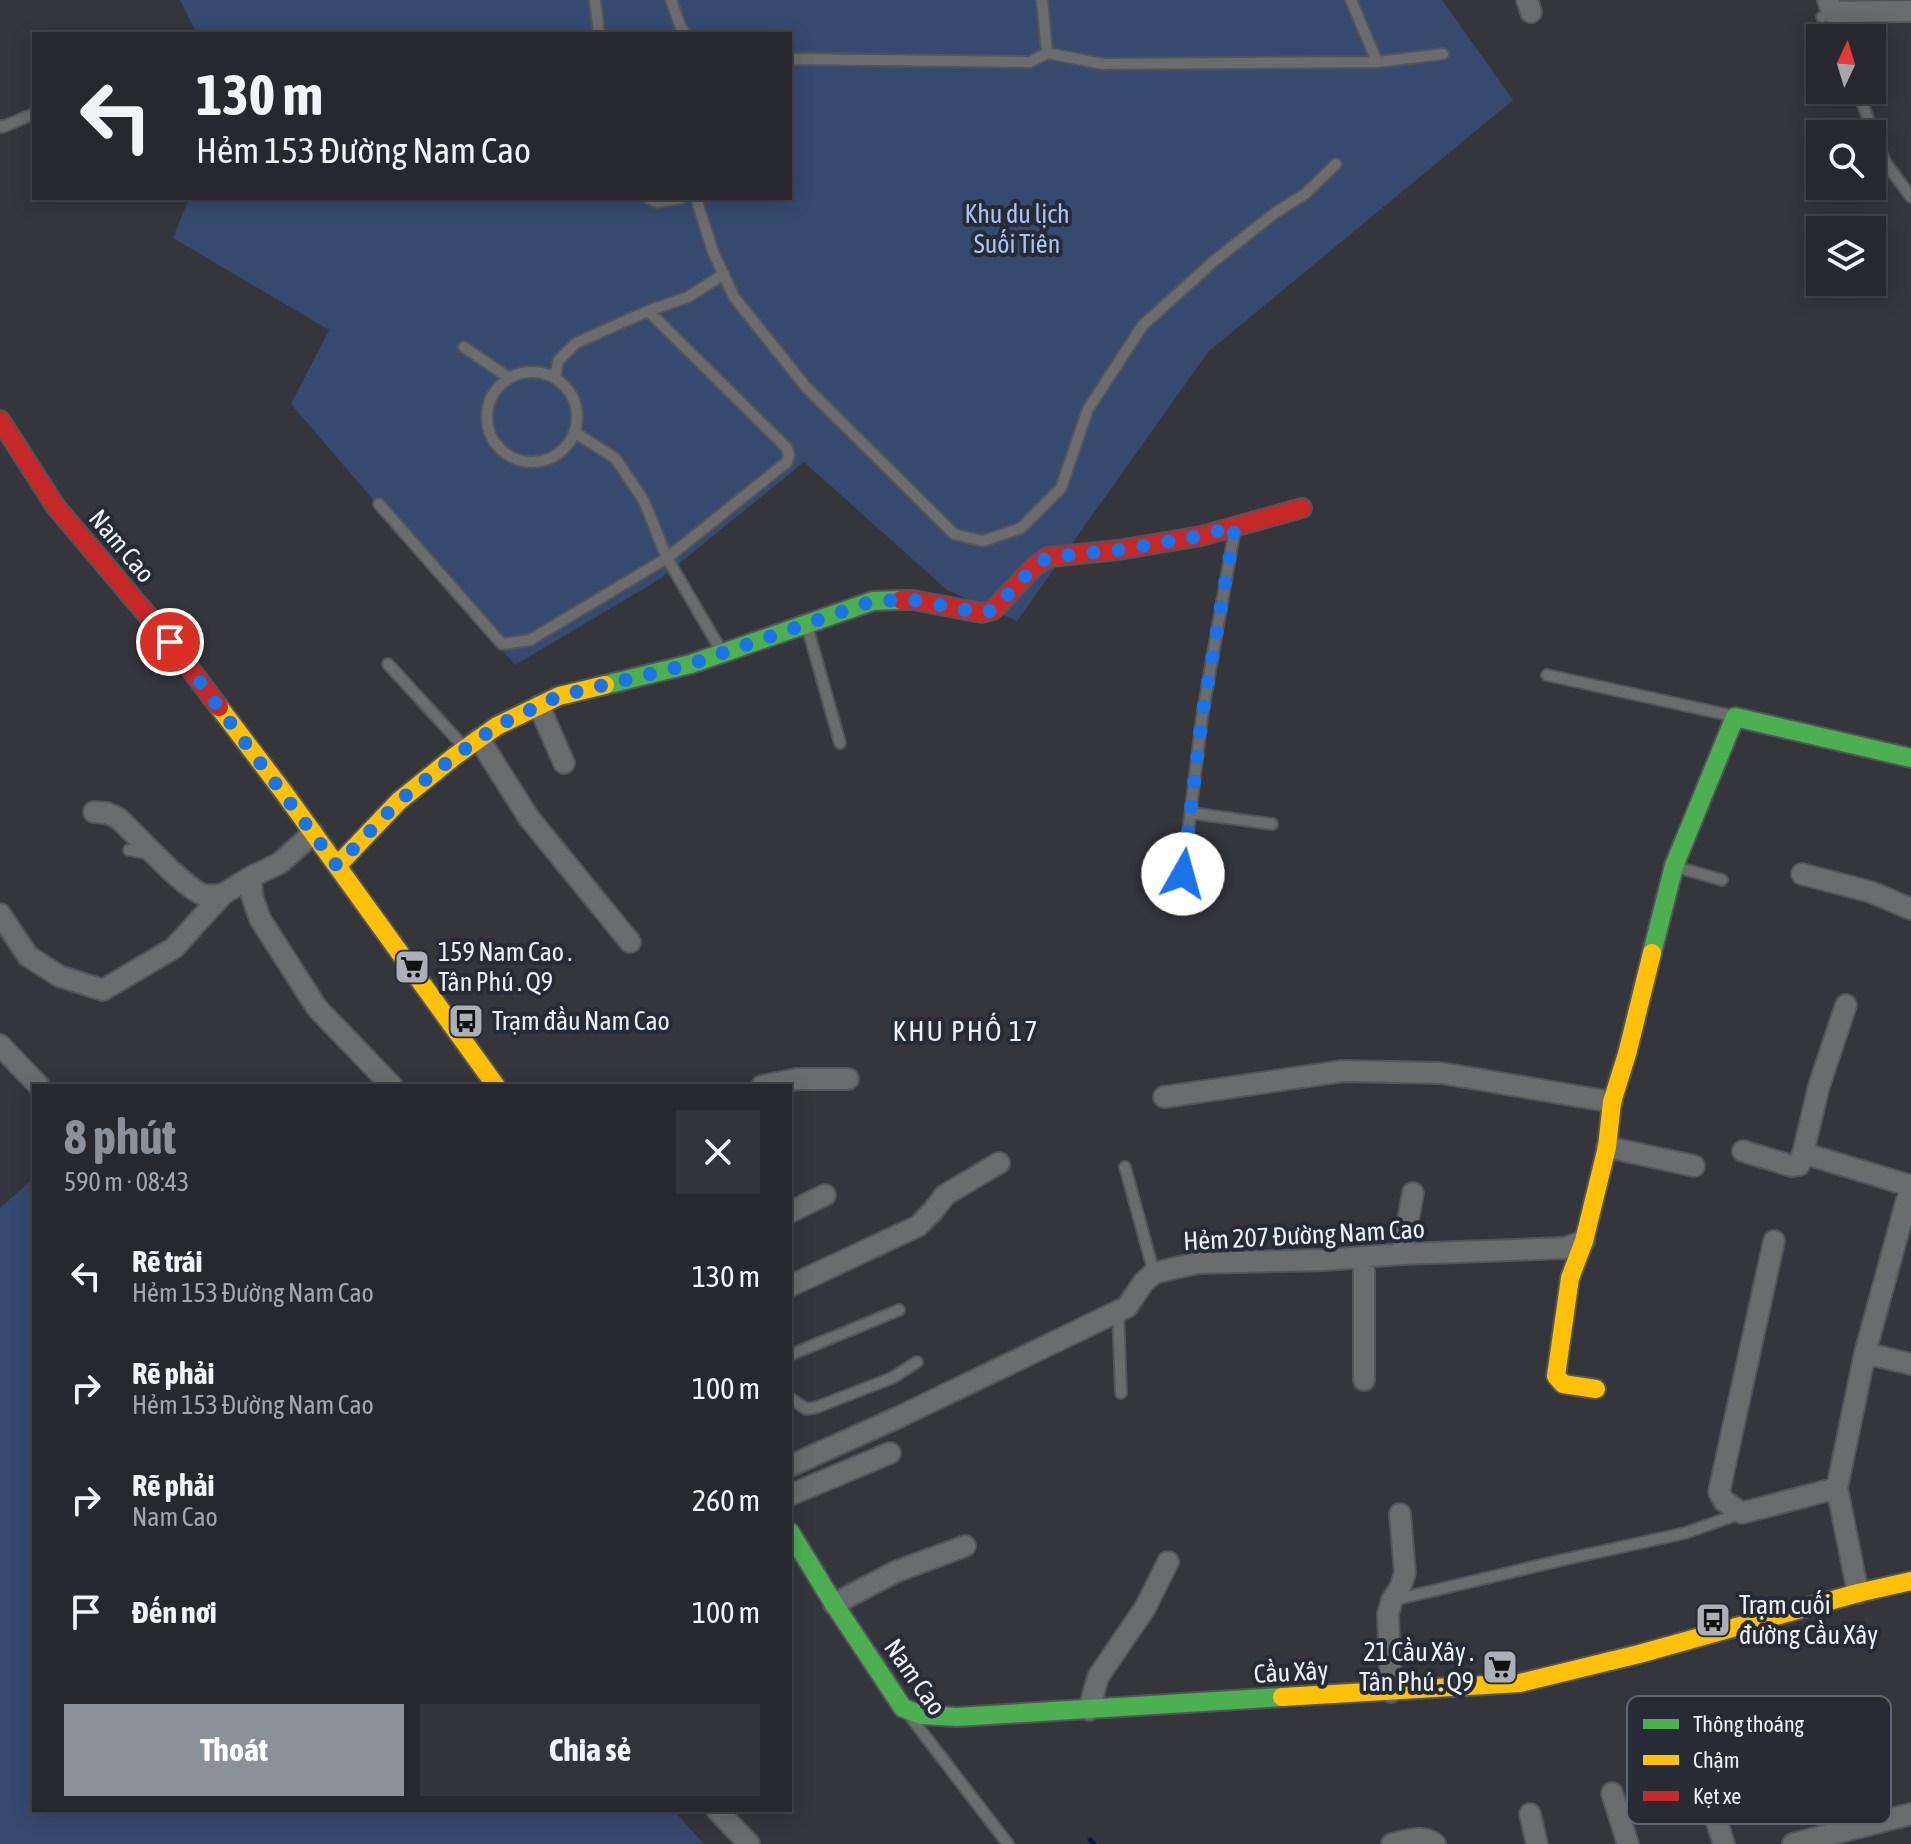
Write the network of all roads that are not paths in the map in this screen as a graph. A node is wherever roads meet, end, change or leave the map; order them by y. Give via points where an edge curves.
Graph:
1 (595, 0) edge
2 (671, 0) edge
3 (1042, 0) edge
4 (1351, 0) edge
5 (1827, 10) edge
6 (1911, 11) edge
7 (599, 32) edge
8 (684, 32) edge
9 (1047, 53) junction
10 (1443, 54) dead end
11 (792, 59) edge
12 (1377, 62) junction
13 (1862, 104) edge
14 (32, 115) edge
15 (0, 126) edge
16 (1336, 164) dead end
17 (1911, 197) edge
18 (697, 200) edge
19 (724, 274) junction
20 (648, 311) junction
21 (464, 347) dead end
22 (509, 378) junction
23 (555, 378) junction
24 (0, 420) edge
25 (574, 432) junction
26 (379, 504) dead end
27 (1302, 508) dead end
28 (1235, 526) junction
29 (667, 558) junction
30 (806, 624) junction
31 (723, 654) junction
32 (388, 664) dead end
33 (1547, 675) dead end
34 (539, 706) junction
35 (1735, 717) junction
36 (840, 743) dead end
37 (472, 744) junction
38 (1911, 758) edge
39 (564, 763) dead end
40 (94, 812) dead end
41 (1191, 813) junction
42 (1272, 824) dead end
43 (313, 833) junction
44 (129, 850) dead end
45 (158, 857) junction
46 (337, 866) junction
47 (1674, 866) junction
48 (1183, 874) dead end
49 (1802, 874) dead end
50 (251, 877) junction
51 (1722, 880) dead end
52 (223, 894) junction
53 (1911, 909) edge
54 (0, 914) edge
55 (630, 942) dead end
56 (1846, 1005) dead end
57 (0, 1045) edge
58 (848, 1079) dead end
59 (487, 1083) edge
60 (37, 1084) edge
61 (390, 1084) edge
62 (772, 1084) edge
63 (1164, 1097) dead end
64 (1612, 1102) junction
65 (1607, 1147) junction
66 (1743, 1151) dead end
67 (1803, 1153) junction
68 (999, 1163) dead end
69 (1694, 1166) dead end
70 (1125, 1167) dead end
71 (1911, 1186) edge
72 (1413, 1193) dead end
73 (825, 1195) dead end
74 (792, 1211) edge
75 (1584, 1241) junction
76 (1774, 1241) dead end
77 (1402, 1254) junction
78 (1364, 1257) junction
79 (1154, 1273) junction
80 (792, 1285) edge
81 (899, 1310) dead end
82 (1118, 1311) junction
83 (1865, 1353) junction
84 (792, 1354) edge
85 (917, 1362) dead end
86 (1911, 1364) edge
87 (1364, 1380) dead end
88 (1596, 1389) dead end
89 (1121, 1393) dead end
90 (792, 1399) edge
91 (890, 1453) dead end
92 (792, 1465) edge
93 (1837, 1488) junction
94 (792, 1494) edge
95 (1742, 1513) junction
96 (1400, 1514) dead end
97 (792, 1535) edge
98 (965, 1546) dead end
99 (1168, 1562) dead end
100 (1911, 1581) edge
101 (1858, 1593) junction
102 (1392, 1600) junction
103 (834, 1604) junction
104 (1391, 1692) junction
105 (903, 1708) junction
106 (1089, 1710) junction
107 (1612, 1793) dead end
108 (719, 1812) edge
109 (1530, 1814) dead end
110 (1911, 1814) edge
111 (1891, 1819) edge
112 (1717, 1824) edge
113 (1872, 1824) edge
114 (1428, 1841) edge
115 (749, 1844) edge
116 (1008, 1844) edge
117 (1392, 1844) edge
118 (1537, 1844) edge
119 (1628, 1844) edge
120 (1724, 1844) edge
121 (1793, 1844) edge

1 - 7 lane
2 - 8 lane
3 - 9 lane
4 - 12 lane
5 - 6 street
9 - 11 lane via 1030,62
9 - 12 lane via 1103,64
10 - 12 lane
13 - 17 lane via 1885,162
14 - 15 lane
16 - 19 lane via 1143,325 1088,409 1061,488 1021,528 983,541 954,534 806,387 734,297
18 - 19 lane
19 - 20 lane via 688,297
20 - 23 lane via 576,343 558,361
20 - 29 lane via 789,455 787,462
21 - 22 lane
22 - 23 lane via 540,373
22 - 25 lane via 489,401 486,417 497,446 509,456 540,462 567,446
23 - 25 lane via 575,402
24 - 43 street, Nam Cao via 56,507 170,642
25 - 29 lane via 615,458 644,501
26 - 29 lane via 502,644 530,640
27 - 28 street
28 - 30 street via 1118,550 1048,557 993,610 982,613 913,600 873,601
28 - 41 lane
29 - 31 lane
30 - 31 street
30 - 36 lane
31 - 34 street via 559,696
32 - 37 lane
33 - 35 lane
34 - 37 street
34 - 39 street
35 - 38 street
35 - 47 street
37 - 46 street via 399,801
37 - 55 street
40 - 45 street via 118,818
41 - 42 lane
41 - 48 lane
43 - 46 street, Nam Cao
43 - 50 street via 280,863
44 - 45 lane
45 - 52 street via 202,894
46 - 59 street, Nam Cao
47 - 51 lane
47 - 64 street
49 - 53 street
50 - 52 street
50 - 61 street via 260,919 317,1008
52 - 54 street via 174,948 103,990 59,976 28,956
56 - 67 street
57 - 60 street
58 - 62 street
63 - 64 street via 1343,1071 1441,1073
64 - 65 street
65 - 69 street
65 - 75 street
66 - 67 street via 1792,1166 1799,1165
67 - 71 street
68 - 80 street via 945,1195 918,1226
70 - 79 lane
71 - 83 street
72 - 77 street
73 - 74 street
75 - 77 street, Hẻm 207 Đường Nam Cao via 1565,1248
75 - 88 street via 1570,1278 1556,1372 1563,1384
76 - 95 street via 1719,1492
77 - 78 street, Hẻm 207 Đường Nam Cao
78 - 79 street, Hẻm 207 Đường Nam Cao via 1197,1263
78 - 87 street
79 - 82 street, Hẻm 207 Đường Nam Cao
81 - 84 lane
82 - 89 lane
82 - 92 street, Hẻm 207 Đường Nam Cao
83 - 86 street
83 - 93 street
85 - 90 lane via 892,1378 817,1407 806,1409
91 - 94 street
93 - 95 street
93 - 101 street
95 - 102 lane via 1685,1533
96 - 102 street via 1405,1573
97 - 103 street, Nam Cao
98 - 103 street via 895,1572
99 - 106 street via 1145,1608 1098,1677
100 - 101 street, Cầu Xây
101 - 104 street, Cầu Xây via 1520,1683
102 - 104 street
103 - 105 street, Nam Cao
104 - 106 street, Cầu Xây
105 - 106 street, Cầu Xây via 957,1717
105 - 116 lane, Nam Cao
107 - 119 street
108 - 115 street
109 - 118 street
110 - 111 street
112 - 120 street
113 - 121 street
114 - 117 street

